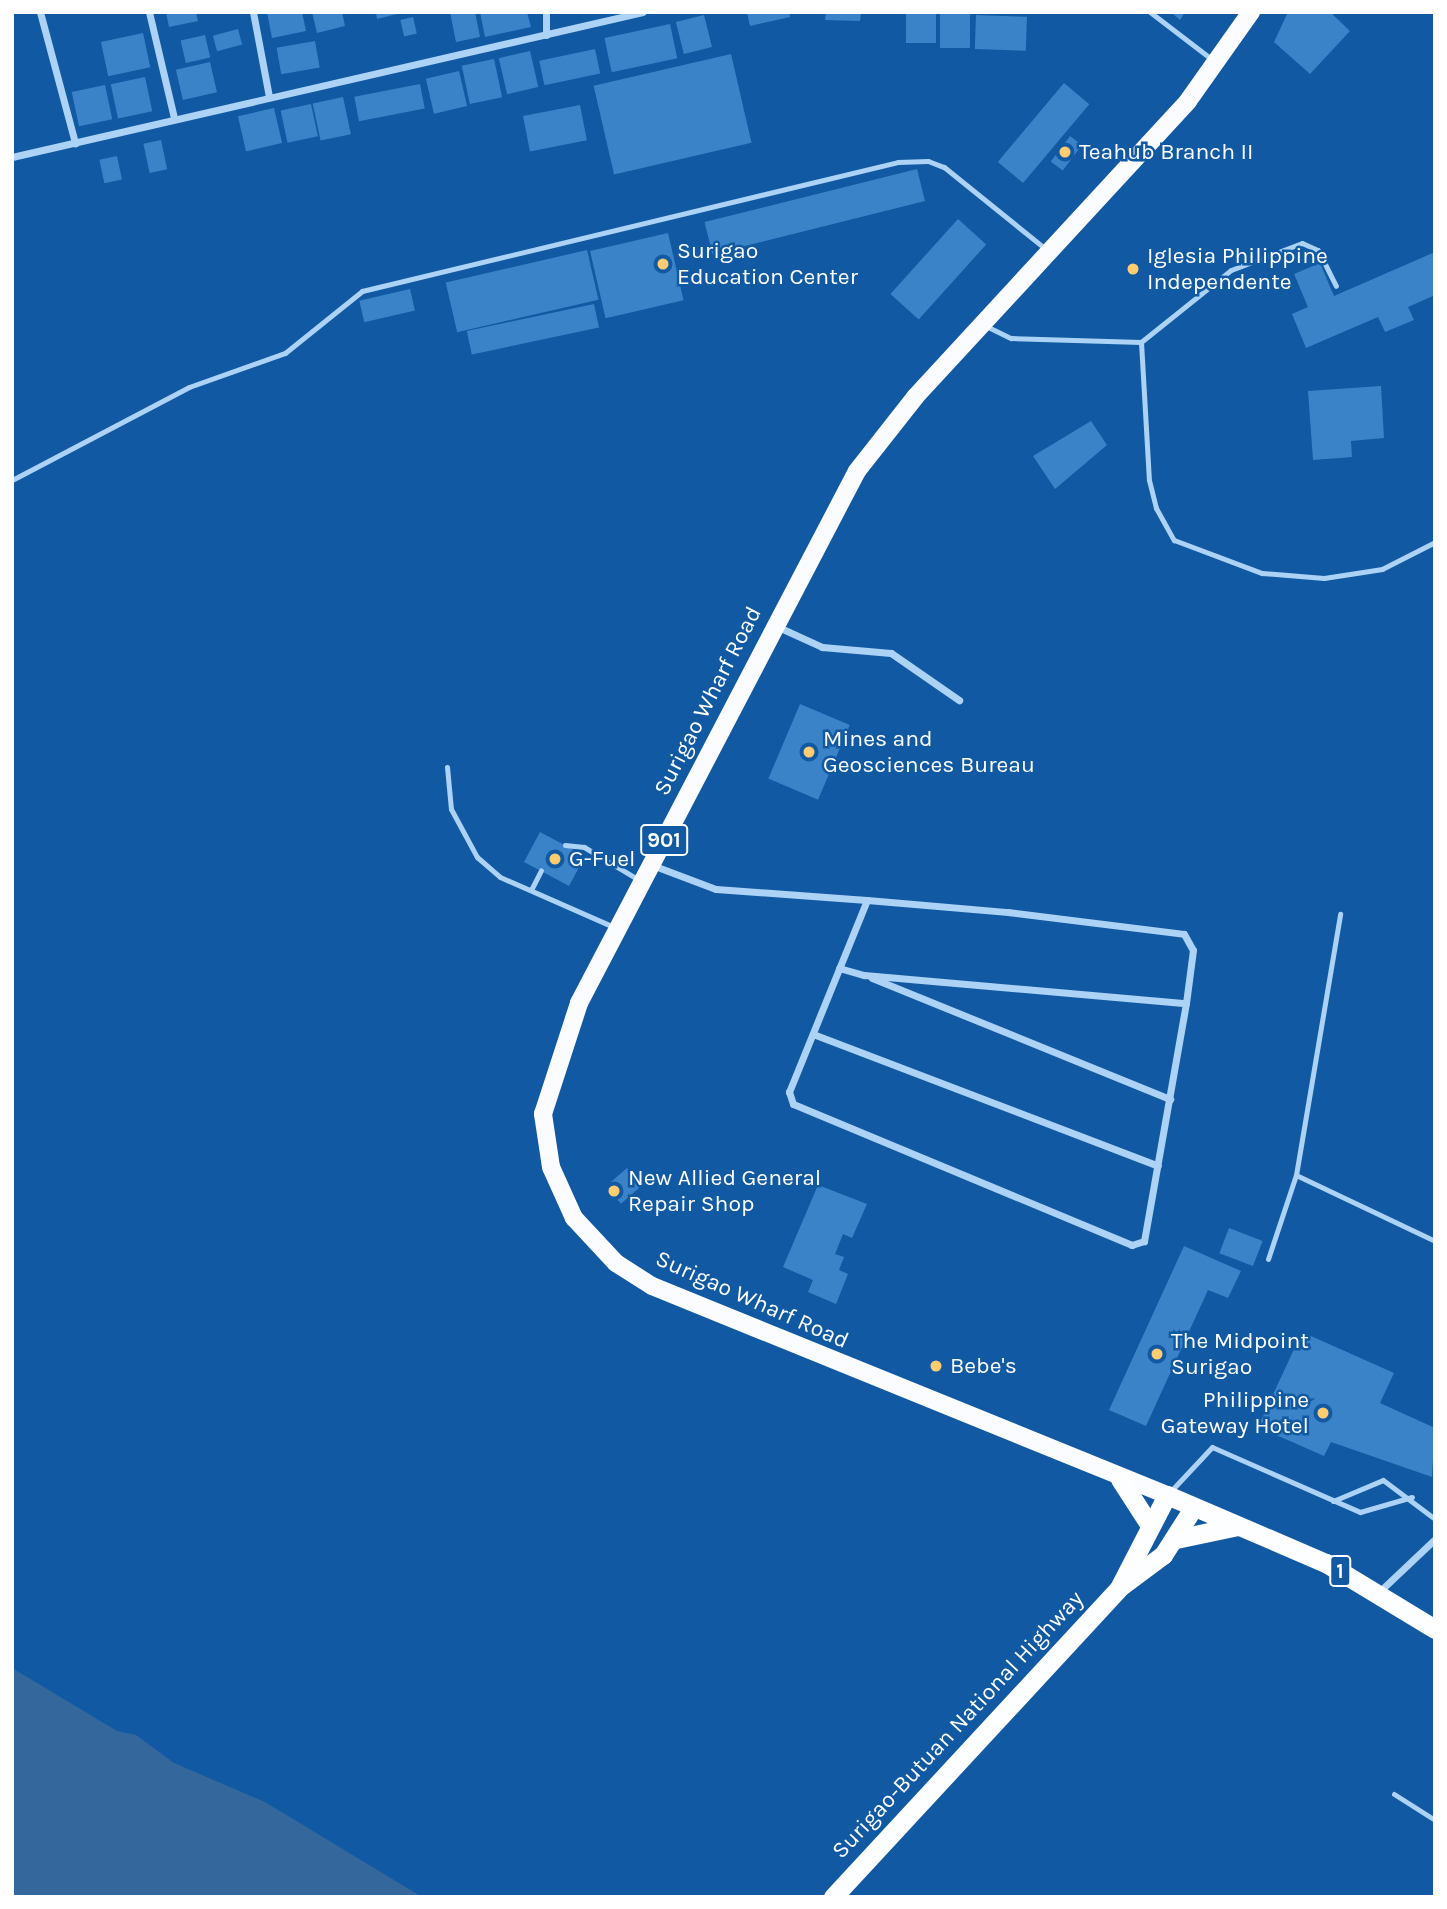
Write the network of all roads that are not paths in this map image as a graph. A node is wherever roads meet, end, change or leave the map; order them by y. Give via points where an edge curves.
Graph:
1 (40, 12) edge
2 (149, 12) edge
3 (253, 12) edge
4 (546, 12) edge
5 (643, 12) edge
6 (1150, 12) edge
7 (1251, 12) edge
8 (546, 36) junction
9 (1218, 65) junction
10 (269, 97) junction
11 (174, 118) junction
12 (75, 143) junction
13 (12, 157) edge
14 (1049, 252) junction
15 (1336, 286) dead end
16 (982, 323) junction
17 (1142, 342) junction
18 (12, 480) edge
19 (1435, 542) edge
20 (775, 626) junction
21 (959, 700) dead end
22 (447, 766) dead end
23 (565, 845) dead end
24 (651, 864) junction
25 (541, 870) dead end
26 (642, 882) junction
27 (531, 890) junction
28 (867, 900) junction
29 (1340, 914) dead end
30 (618, 928) junction
31 (839, 968) junction
32 (864, 975) junction
33 (1186, 1003) junction
34 (813, 1034) junction
35 (1170, 1099) junction
36 (1158, 1166) junction
37 (1296, 1175) junction
38 (1435, 1241) edge
39 (1268, 1259) dead end
40 (1120, 1479) junction
41 (1167, 1496) junction
42 (1412, 1497) junction
43 (1333, 1501) junction
44 (1193, 1508) junction
45 (1435, 1519) edge
46 (1149, 1524) junction
47 (1237, 1526) junction
48 (1176, 1539) junction
49 (1435, 1539) edge
50 (1120, 1587) junction
51 (1380, 1591) junction
52 (1435, 1629) edge
53 (1394, 1794) dead end
54 (1435, 1820) edge
55 (833, 1897) edge

1 - 12 street
2 - 11 street
3 - 10 street
4 - 8 street
5 - 8 street
6 - 9 lane
7 - 9 main road, Surigao Wharf Road / 901
8 - 10 street
9 - 14 main road, Surigao Wharf Road / 901
10 - 11 street
11 - 12 street
12 - 13 street
14 - 16 main road, Surigao Wharf Road / 901
14 - 18 lane via 944,167 928,160 898,162 362,291 285,353 189,387
15 - 17 lane via 1314,245 1271,250 1231,270
16 - 17 lane via 1011,338
16 - 20 main road, Surigao Wharf Road / 901 via 857,471
17 - 19 lane via 1149,480 1163,526 1174,540 1262,573 1324,578 1382,569
20 - 21 street via 810,644 891,653
20 - 24 main road, Surigao Wharf Road / 901
22 - 27 lane via 451,810 477,857
23 - 26 lane via 584,847
24 - 26 main road, Surigao Wharf Road / 901
24 - 28 street via 716,889
25 - 27 lane
26 - 30 main road, Surigao Wharf Road / 901
27 - 30 lane
28 - 31 street
28 - 33 street via 1178,930 1193,950
29 - 37 lane
30 - 40 main road, Surigao Wharf Road / 901 via 566,1031 542,1114 556,1180 592,1240 643,1280 696,1307
31 - 32 street
31 - 34 street
32 - 33 street
32 - 35 street
33 - 35 street
34 - 36 street
34 - 36 street via 789,1091 796,1107 1132,1245 1146,1237
35 - 36 street
37 - 38 lane
37 - 39 lane
40 - 41 main road, Surigao Wharf Road / 901
40 - 46 highway
41 - 43 lane via 1212,1447
41 - 44 highway, 1
41 - 46 highway, Surigao-Butuan National Highway
42 - 43 lane via 1367,1513
42 - 43 lane via 1384,1480
42 - 45 lane
44 - 47 highway, 1
44 - 48 highway, Surigao-Butuan National Highway
46 - 50 highway, Surigao-Butuan National Highway
47 - 48 highway
47 - 51 highway, 1
48 - 50 highway, Surigao-Butuan National Highway
49 - 51 street
50 - 55 highway, Surigao-Butuan National Highway
51 - 52 highway, 1
53 - 54 lane

